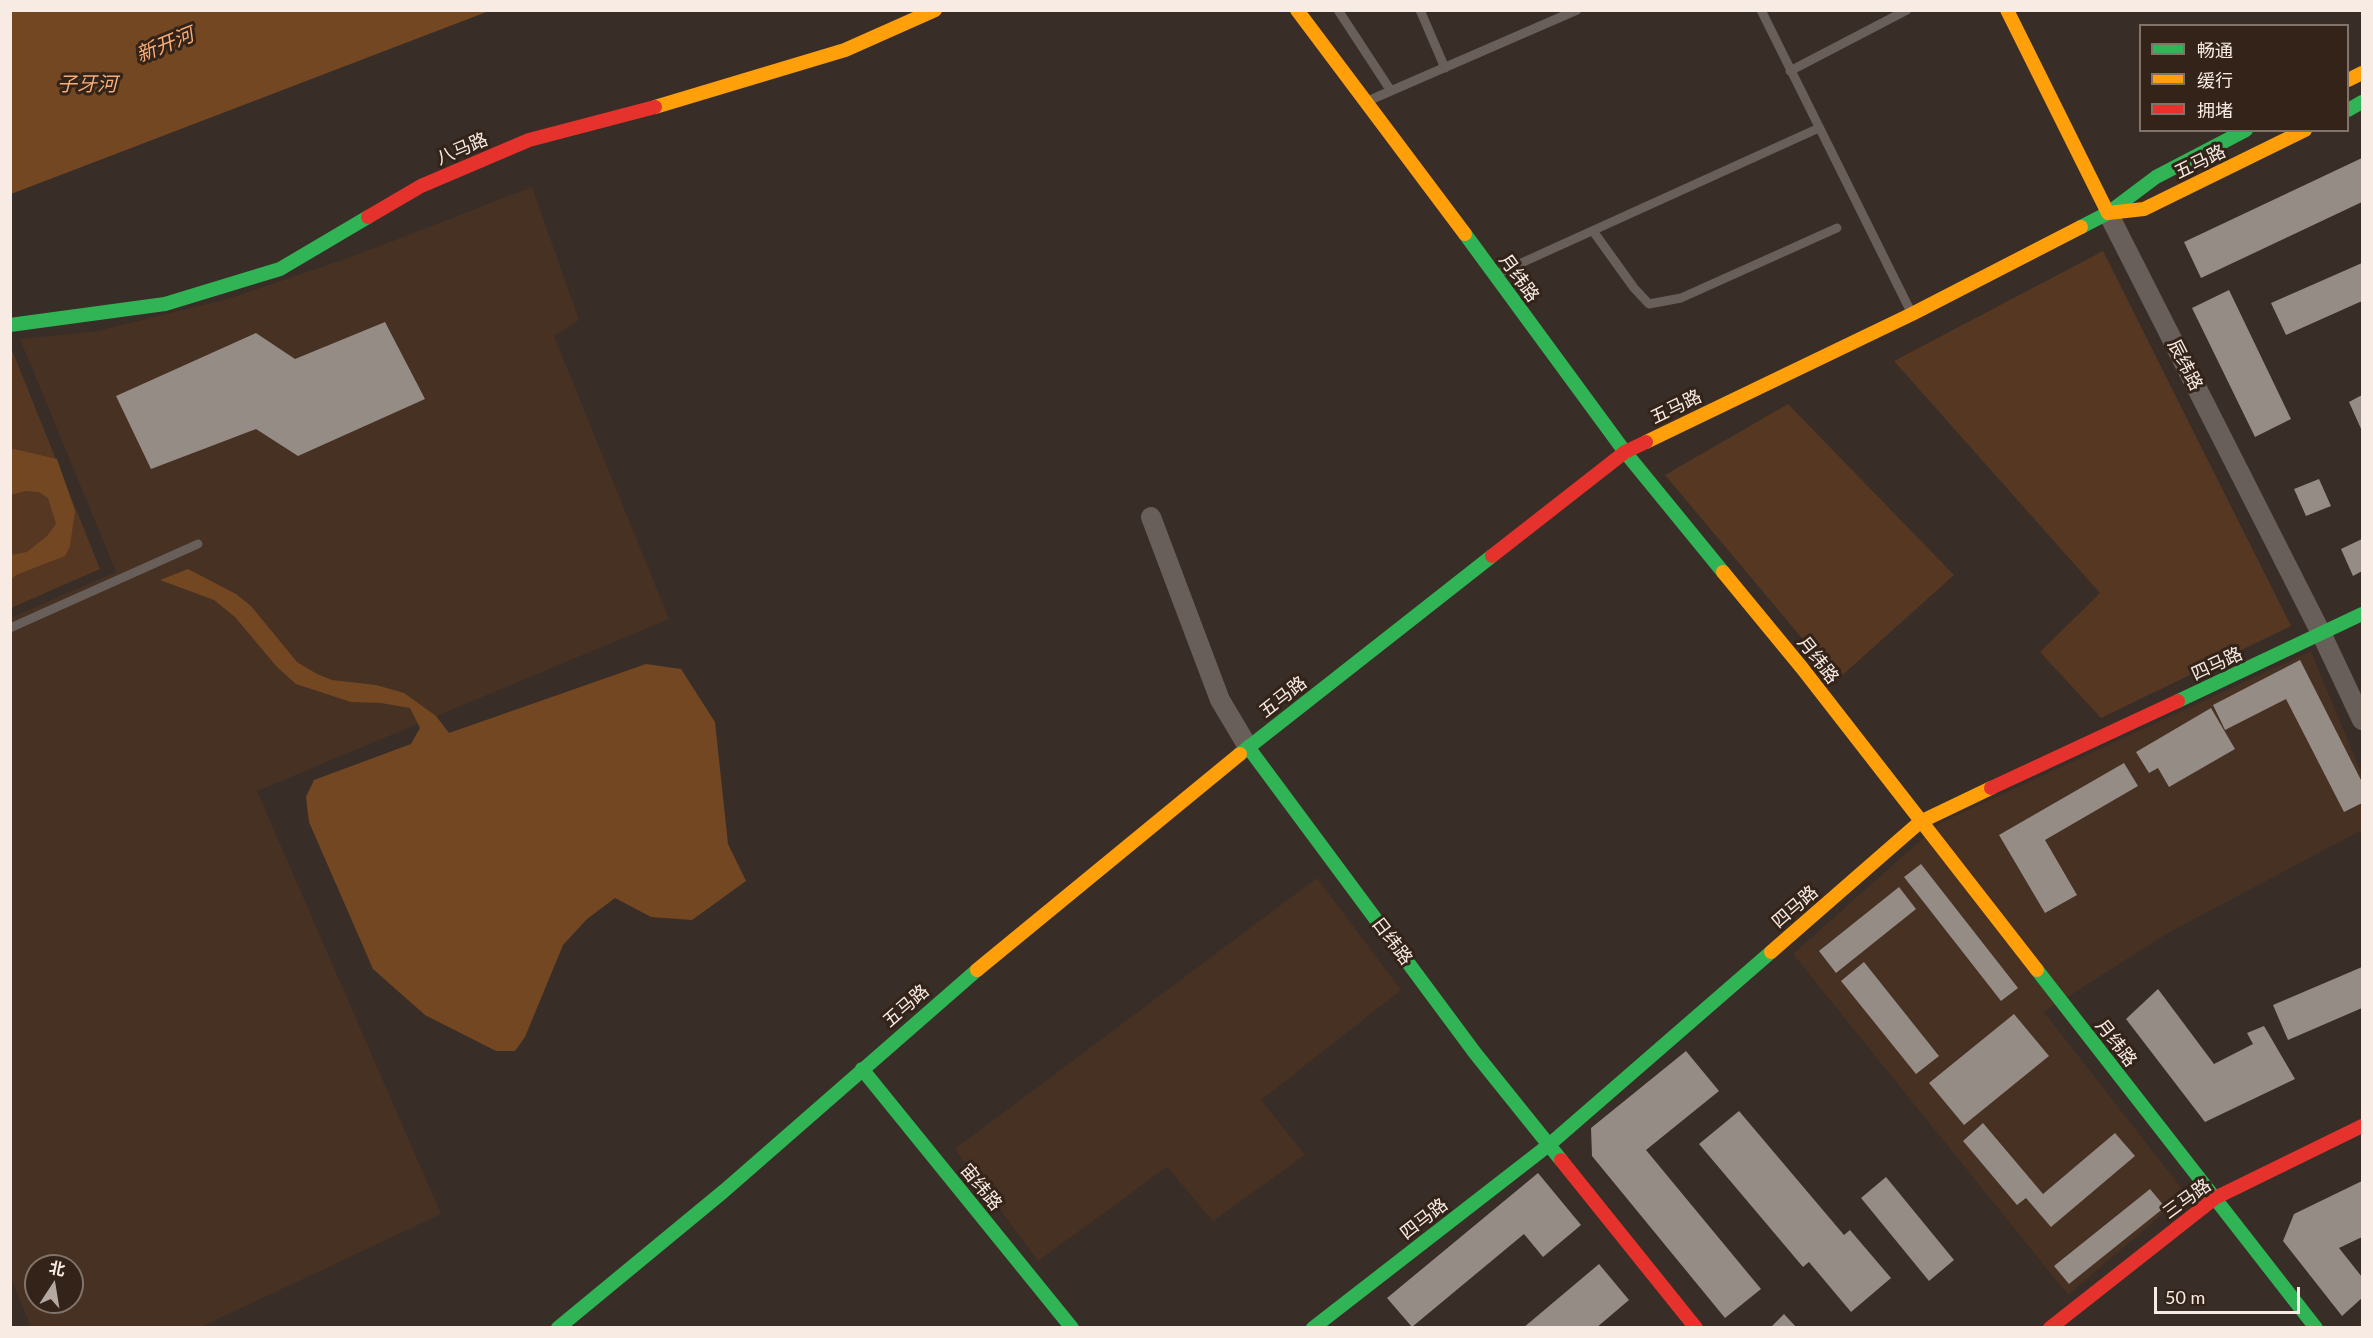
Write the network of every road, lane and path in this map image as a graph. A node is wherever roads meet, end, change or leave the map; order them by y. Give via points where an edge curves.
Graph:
1 (935, 10) edge
2 (1297, 10) edge
3 (1338, 10) edge
4 (1420, 10) edge
5 (1577, 10) edge
6 (1761, 10) edge
7 (1907, 10) edge
8 (2007, 10) edge
9 (1445, 68) junction
10 (1790, 71) junction
11 (1391, 92) junction
12 (1367, 101) junction
13 (1819, 128) junction
14 (2242, 132) edge
15 (2301, 132) edge
16 (2108, 213) junction
17 (1837, 228) dead end
18 (1593, 231) junction
19 (1495, 275) junction
20 (1912, 314) junction
21 (10, 325) edge
22 (1625, 452) junction
23 (1151, 516) dead end
24 (198, 544) dead end
25 (2362, 614) edge
26 (10, 628) edge
27 (2322, 635) junction
28 (2362, 720) edge
29 (1248, 747) junction
30 (1920, 822) junction
31 (862, 1069) junction
32 (2362, 1126) edge
33 (1550, 1144) junction
34 (2215, 1198) junction
35 (558, 1328) edge
36 (1072, 1328) edge
37 (1313, 1328) edge
38 (1696, 1328) edge
39 (2050, 1328) edge
40 (2316, 1328) edge

1 - 21 street, 八马路 via 845,50 529,140 421,186 280,268 165,304
2 - 12 street, 月纬路
3 - 11 lane
4 - 9 lane
5 - 9 lane
6 - 10 lane
7 - 10 lane
8 - 16 street, 辰纬路
9 - 11 lane
10 - 13 lane
11 - 12 lane
12 - 19 street, 月纬路
13 - 18 lane
13 - 20 lane
14 - 16 street, 五马路 via 2156,177
15 - 16 street, 五马路 via 2144,209
16 - 20 street, 五马路
16 - 27 street, 辰纬路
17 - 18 lane via 1681,298 1649,304
18 - 19 lane
19 - 22 street, 月纬路
20 - 22 street, 五马路
22 - 29 street, 五马路
22 - 30 street, 月纬路 via 1802,668
23 - 29 street, 日纬路 via 1220,700
24 - 26 lane
25 - 27 street, 四马路
27 - 28 street, 辰纬路
27 - 30 street, 四马路
29 - 31 street, 五马路
29 - 33 street, 日纬路 via 1475,1053
30 - 33 street, 四马路
30 - 34 street, 月纬路
31 - 35 street, 五马路 via 724,1191
31 - 36 street, 宙纬路
32 - 34 street, 三马路
33 - 37 street, 四马路
33 - 38 street, 日纬路
34 - 39 street, 三马路
34 - 40 street, 月纬路

